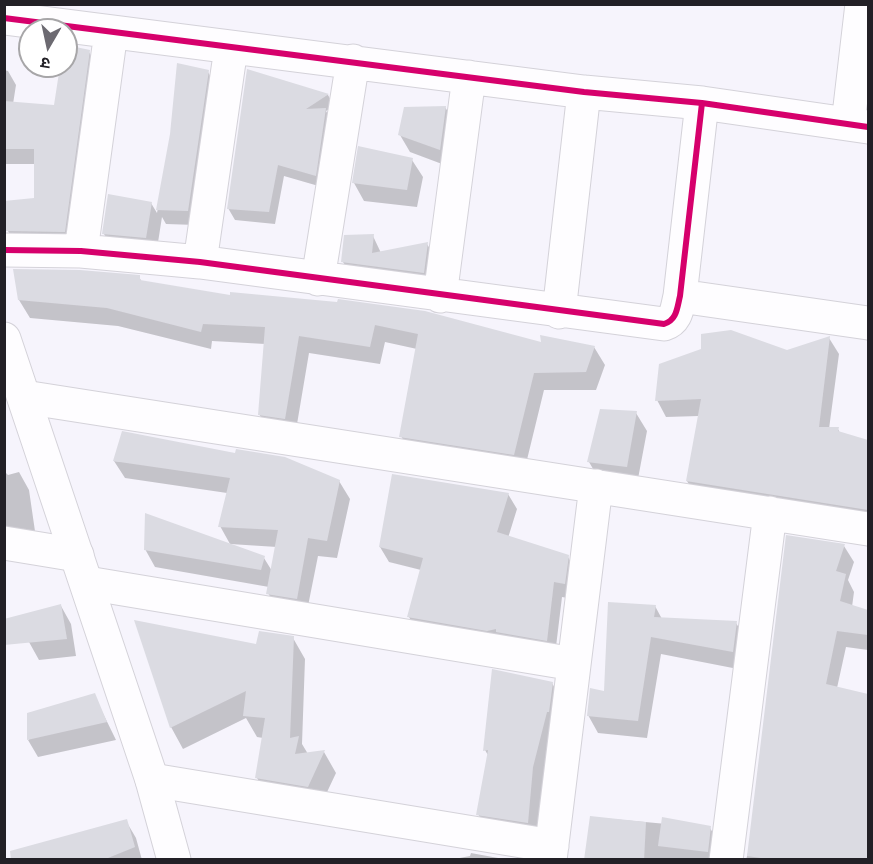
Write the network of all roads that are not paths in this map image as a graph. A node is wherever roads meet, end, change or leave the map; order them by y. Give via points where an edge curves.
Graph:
1 (856, 5) edge
2 (4, 18) edge
3 (111, 32) junction
4 (231, 48) junction
5 (353, 61) junction
6 (469, 77) junction
7 (584, 92) junction
8 (702, 104) junction
9 (858, 125) edge
10 (4, 250) edge
11 (81, 251) junction
12 (200, 262) junction
13 (318, 279) junction
14 (440, 296) junction
15 (680, 296) junction
16 (559, 312) junction
17 (868, 323) edge
18 (4, 339) edge
19 (24, 397) junction
20 (596, 486) junction
21 (770, 513) junction
22 (868, 529) edge
23 (4, 543) edge
24 (82, 569) junction
25 (574, 664) junction
26 (152, 780) junction
27 (551, 853) edge
28 (174, 860) edge
29 (726, 860) edge

1 - 9 street
2 - 3 street
3 - 4 street
3 - 11 street
4 - 5 street
4 - 12 street
5 - 6 street
5 - 13 street
6 - 7 street
6 - 14 street
7 - 8 street
7 - 16 street
8 - 9 street
8 - 15 street
10 - 11 street
11 - 12 street
12 - 13 street
13 - 14 street
14 - 16 street
15 - 16 street via 675,315 664,324
15 - 17 street
18 - 19 street
19 - 20 street
19 - 24 street
20 - 21 street
20 - 25 street
21 - 22 street
21 - 29 street
23 - 24 street
24 - 25 street
24 - 26 street
25 - 27 street
26 - 27 street
26 - 28 street

